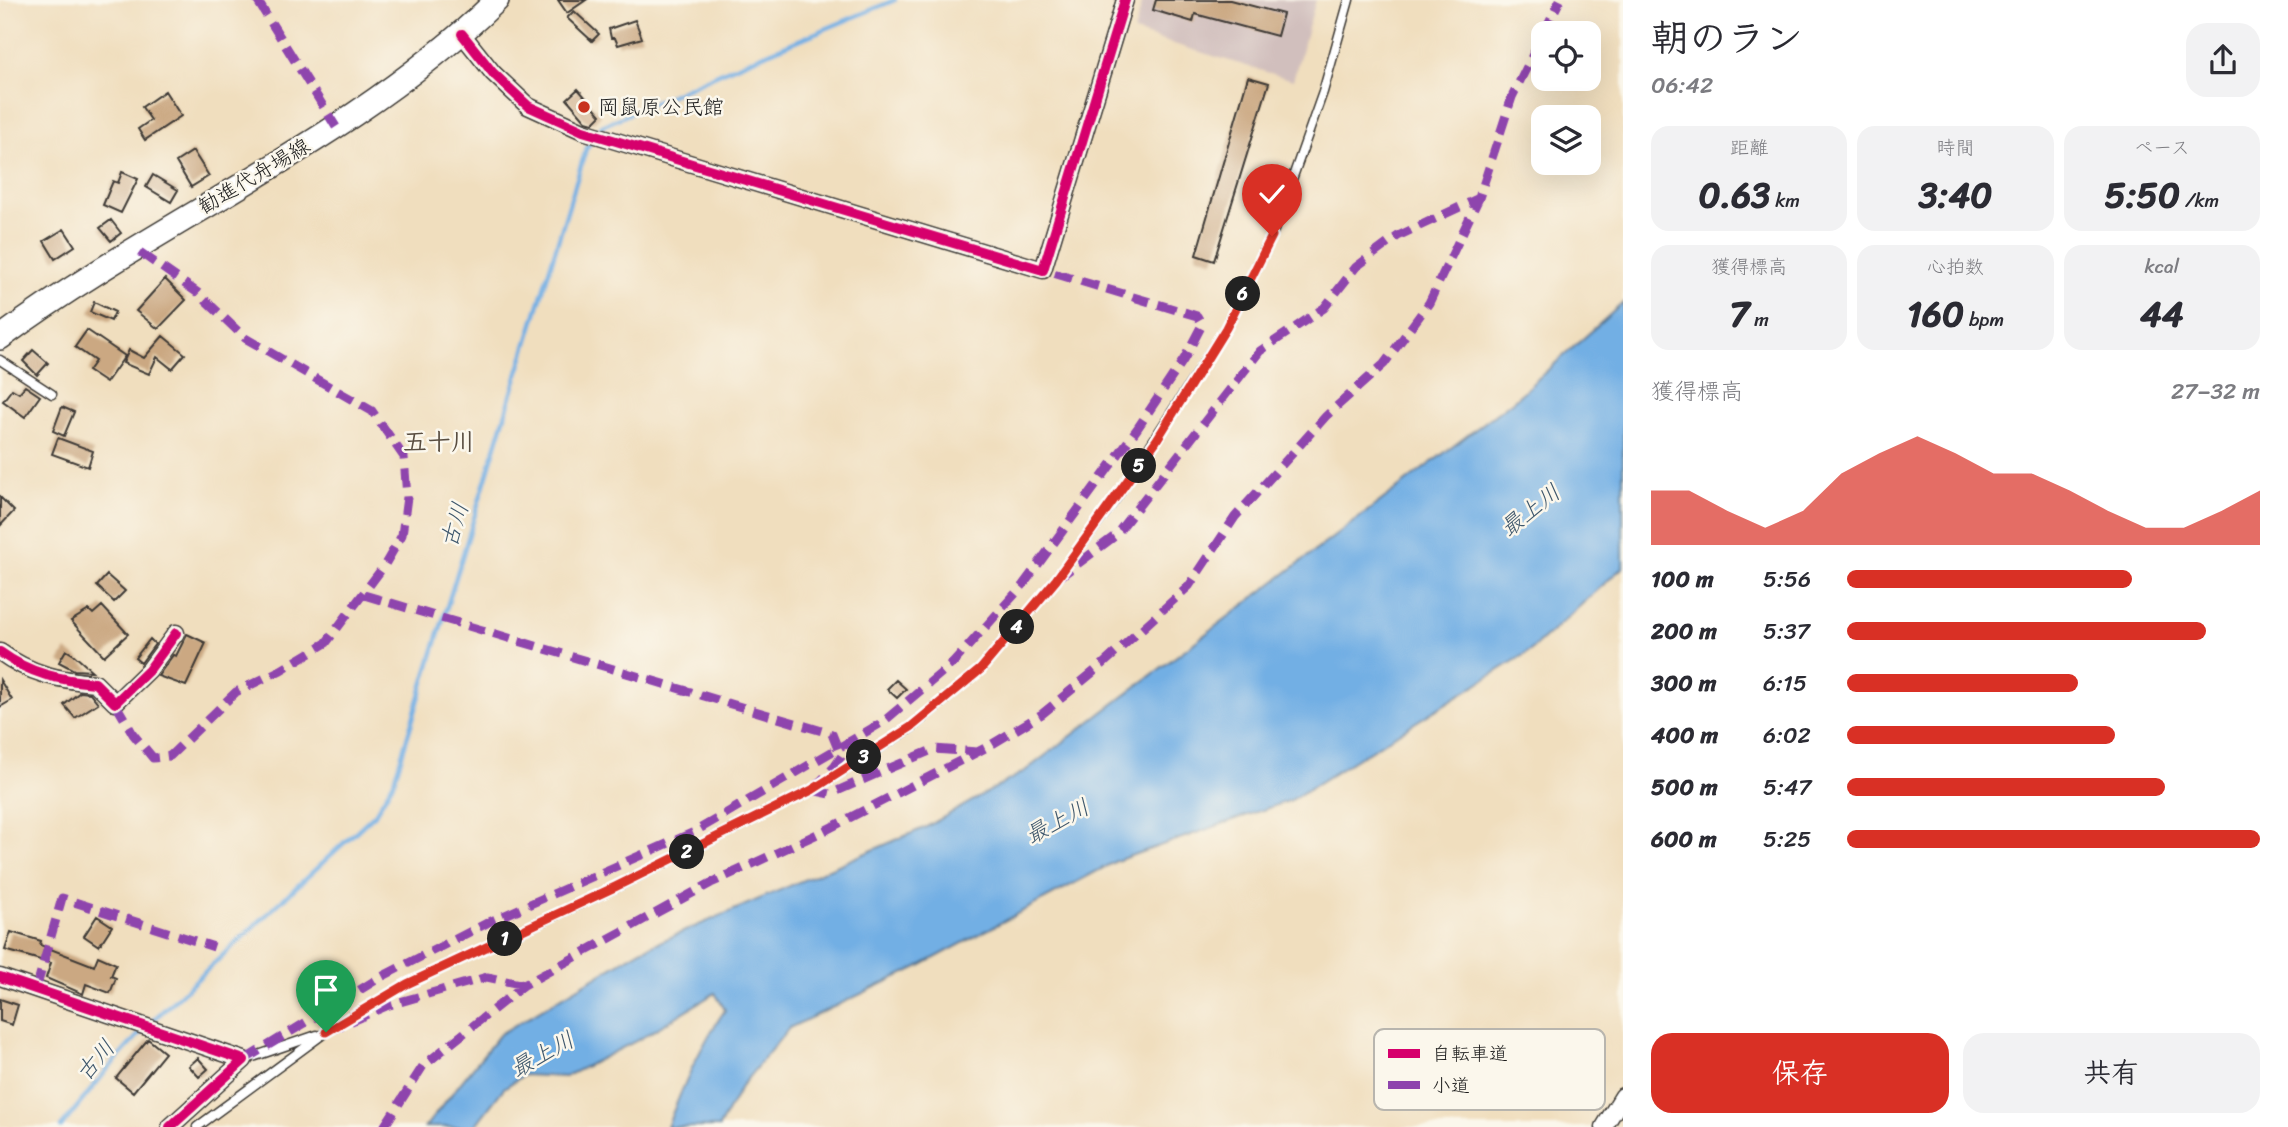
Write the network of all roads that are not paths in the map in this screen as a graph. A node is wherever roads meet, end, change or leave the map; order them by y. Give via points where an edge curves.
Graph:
1 (498, 0) edge
2 (1125, 0) edge
3 (1349, 0) edge
4 (462, 34) junction
5 (0, 338) edge
6 (0, 360) edge
7 (52, 394) dead end
8 (176, 633) dead end
9 (0, 652) edge
10 (0, 977) edge
11 (326, 1032) junction
12 (244, 1060) junction
13 (1623, 1096) edge
14 (170, 1127) edge
15 (197, 1127) edge
16 (1604, 1127) edge

1 - 4 main road, 勧進代舟場線
2 - 4 street via 1043,270 583,131 528,106 493,74
3 - 11 lane via 1323,92 1272,236 1226,328 1117,497 1056,580 981,669 911,727 812,790 407,984
4 - 5 main road, 勧進代舟場線 via 336,127 64,291
6 - 7 lane
8 - 9 street via 149,670 115,703 95,683 54,680
10 - 12 street
11 - 12 lane
11 - 15 lane
12 - 14 street
13 - 16 street

